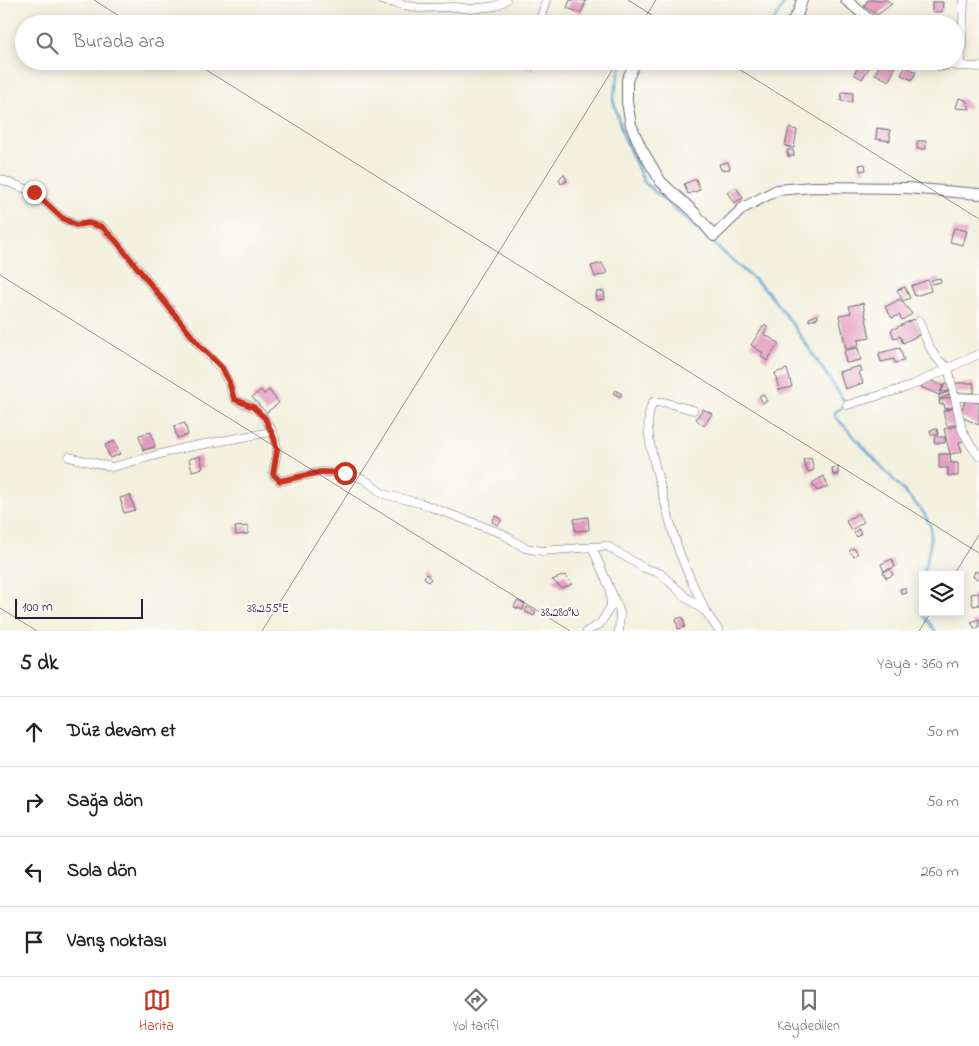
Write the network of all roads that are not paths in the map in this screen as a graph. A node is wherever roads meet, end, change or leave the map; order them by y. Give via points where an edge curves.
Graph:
1 (381, 0) edge
2 (506, 0) edge
3 (546, 0) edge
4 (802, 0) edge
5 (846, 0) edge
6 (964, 0) edge
7 (542, 15) edge
8 (797, 15) edge
9 (864, 15) edge
10 (963, 15) edge
11 (964, 66) edge
12 (979, 67) edge
13 (632, 70) edge
14 (0, 179) edge
15 (979, 194) edge
16 (919, 321) dead end
17 (979, 354) edge
18 (948, 367) junction
19 (956, 397) junction
20 (979, 398) edge
21 (847, 405) dead end
22 (693, 410) dead end
23 (271, 432) junction
24 (979, 456) edge
25 (70, 457) dead end
26 (592, 547) junction
27 (610, 588) junction
28 (706, 612) junction
29 (587, 631) edge
30 (619, 631) edge
31 (719, 631) edge

1 - 2 street via 419,8 471,9 496,6
3 - 7 street
4 - 8 street
5 - 9 street
6 - 10 street
11 - 12 street
13 - 15 street via 627,80 627,102 631,125 641,148 661,182 694,212 714,236 743,208 777,190 907,188
14 - 23 street via 34,192 62,218 76,225 88,223 102,227 199,345 222,368 234,399 259,412
16 - 18 street via 935,357
17 - 18 street
18 - 19 street
18 - 21 street via 908,388
19 - 20 street
19 - 24 street via 962,430
22 - 28 street via 653,402 648,425 652,458 670,524
23 - 25 street via 183,448 112,467
23 - 26 street via 277,450 273,474 280,481 321,472 345,473 364,479 383,494 420,503 501,533 525,548 542,551
26 - 27 street
26 - 28 street via 607,546 644,568 660,573
27 - 29 street via 611,606 600,624
27 - 30 street via 620,612
28 - 31 street

